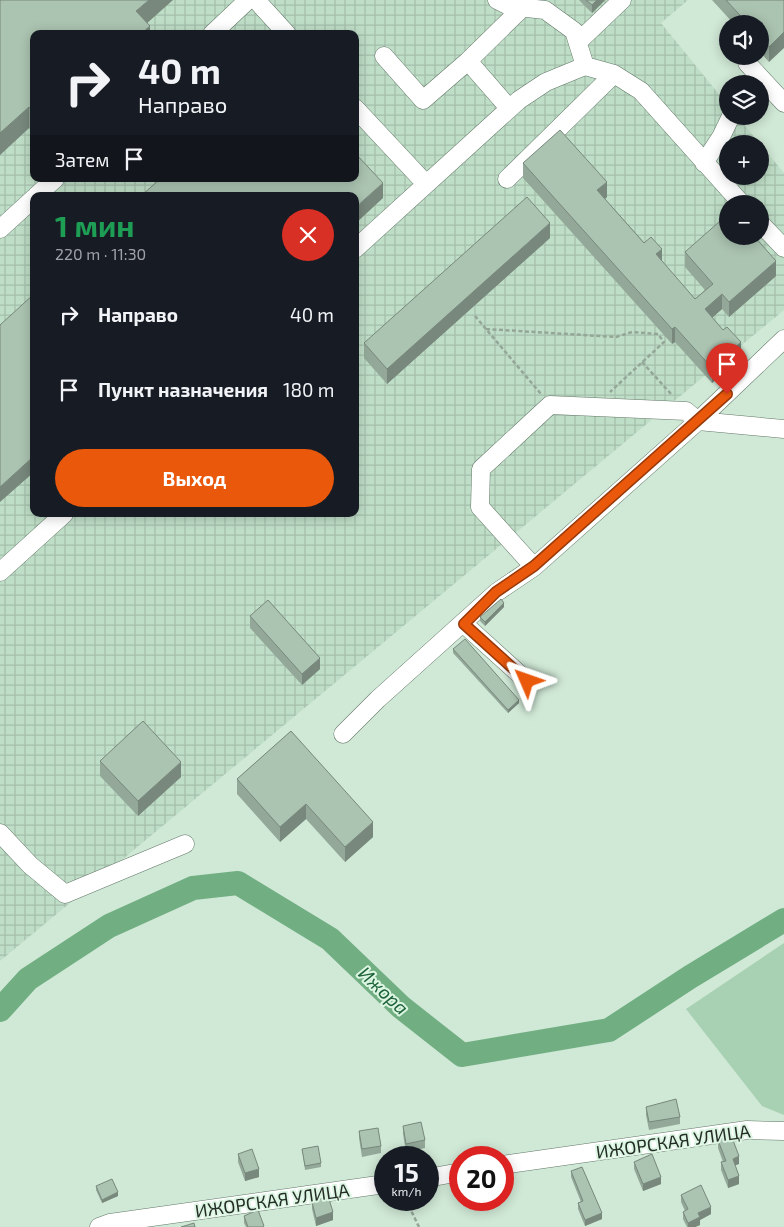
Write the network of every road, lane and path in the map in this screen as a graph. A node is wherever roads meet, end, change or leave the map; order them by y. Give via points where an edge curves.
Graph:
1 (248, 0) edge
2 (256, 0) edge
3 (497, 0) edge
4 (622, 0) edge
5 (522, 8) junction
6 (216, 30) edge
7 (283, 30) edge
8 (578, 42) junction
9 (384, 56) dead end
10 (468, 61) junction
11 (585, 66) junction
12 (614, 74) junction
13 (769, 91) edge
14 (784, 103) edge
15 (509, 108) junction
16 (359, 112) edge
17 (727, 125) edge
18 (704, 163) junction
19 (507, 179) dead end
20 (52, 182) edge
21 (426, 184) junction
22 (41, 192) edge
23 (734, 195) edge
24 (30, 202) edge
25 (0, 229) edge
26 (769, 232) edge
27 (359, 244) edge
28 (784, 248) edge
29 (475, 316) dead end
30 (486, 329) junction
31 (784, 339) edge
32 (642, 362) junction
33 (550, 405) junction
34 (594, 407) junction
35 (692, 416) junction
36 (784, 429) edge
37 (61, 517) edge
38 (534, 566) junction
39 (0, 572) edge
40 (464, 624) junction
41 (527, 681) dead end
42 (343, 734) dead end
43 (0, 833) edge
44 (185, 844) dead end
45 (784, 1131) edge
46 (514, 1163) edge
47 (374, 1185) edge
48 (411, 1211) edge
49 (100, 1227) edge
50 (419, 1227) edge

1 - 6 street
2 - 7 street
3 - 5 street
4 - 8 street
5 - 8 street via 545,10 574,30
5 - 10 street
8 - 11 street
9 - 10 street via 423,100
10 - 15 street
11 - 12 street
11 - 15 street via 546,82
12 - 18 street via 641,91
12 - 19 street
13 - 14 street
15 - 21 street
16 - 21 street
17 - 18 street
18 - 23 street
20 - 22 street
21 - 27 street
24 - 25 street
26 - 28 street
29 - 30 path
30 - 32 path via 616,337 632,332 658,334 664,342
30 - 33 path
31 - 35 street
32 - 34 path
32 - 35 path
33 - 34 street
33 - 38 street via 481,469 480,507
34 - 35 street
35 - 36 street
35 - 38 street
37 - 39 street
38 - 40 street via 496,592
40 - 41 street
40 - 42 street
43 - 44 street via 30,865 65,894
45 - 46 street, ИЖОРСКАЯ УЛИЦА via 729,1132
47 - 49 street, ИЖОРСКАЯ УЛИЦА via 186,1211
48 - 50 path

